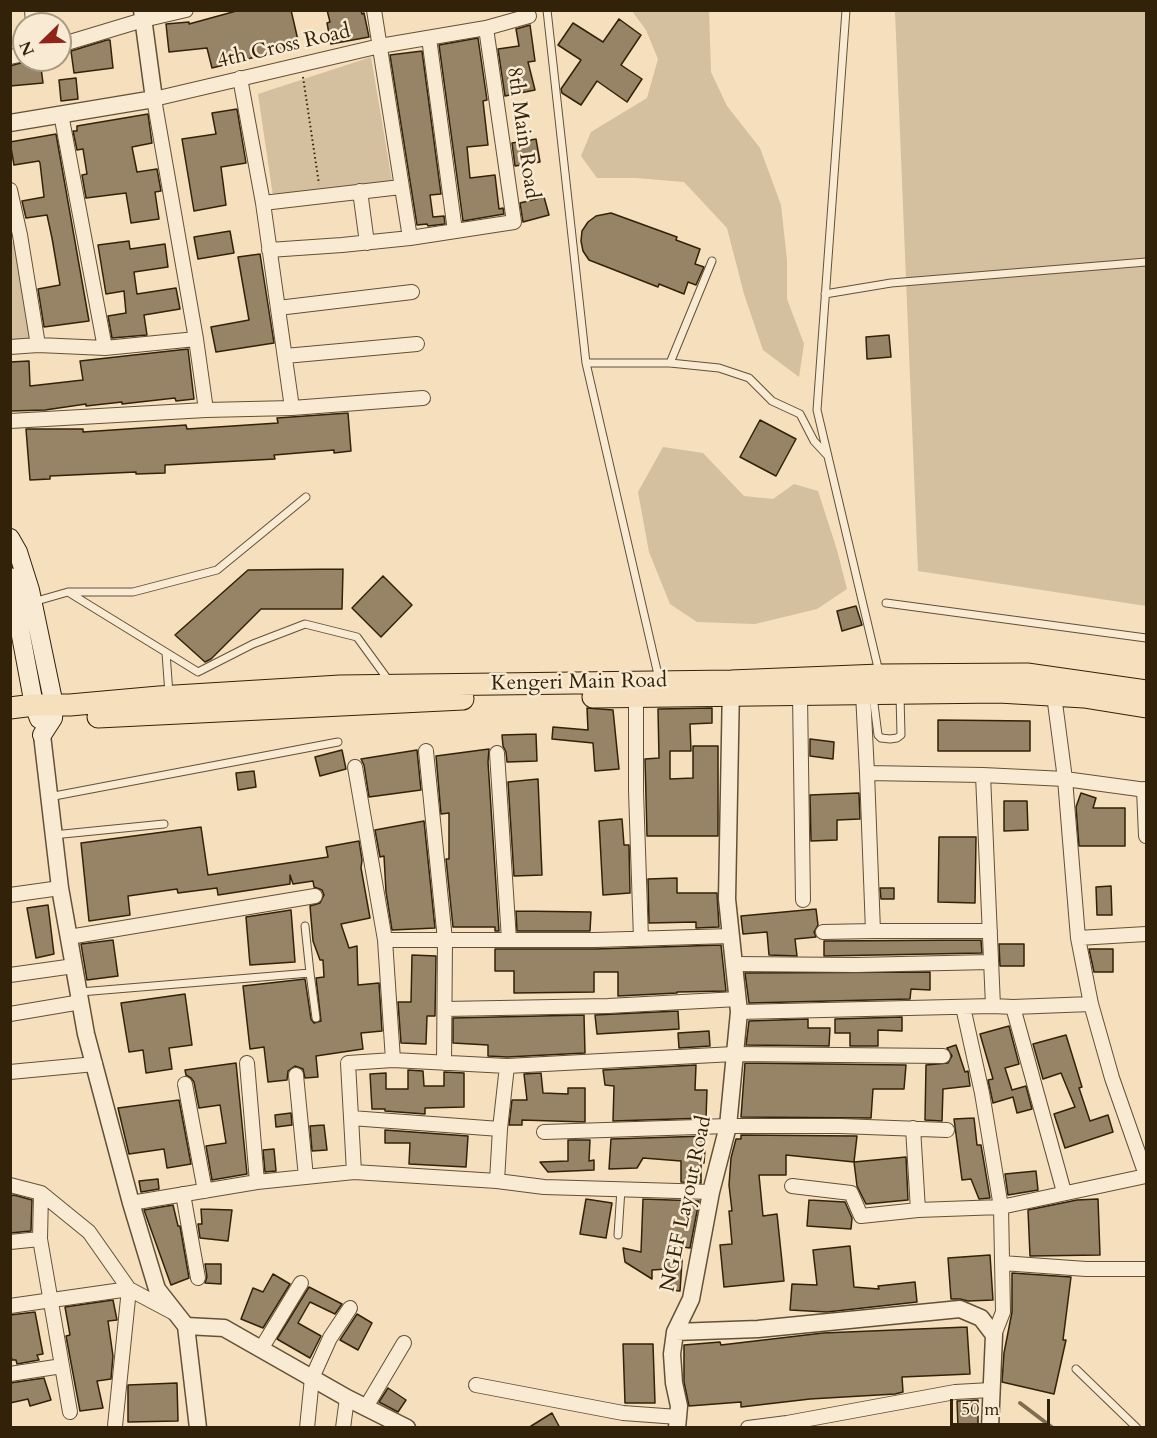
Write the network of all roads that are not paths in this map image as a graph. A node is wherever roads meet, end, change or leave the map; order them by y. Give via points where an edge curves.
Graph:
1 (186, 10) edge
2 (374, 10) edge
3 (547, 10) edge
4 (846, 10) edge
5 (142, 15) edge
6 (529, 16) dead end
7 (486, 28) junction
8 (429, 38) junction
9 (72, 41) edge
10 (380, 46) junction
11 (240, 78) junction
12 (154, 99) junction
13 (61, 114) junction
14 (10, 123) edge
15 (401, 187) junction
16 (10, 190) edge
17 (360, 192) junction
18 (263, 203) junction
19 (456, 231) junction
20 (15, 236) edge
21 (410, 238) junction
22 (367, 243) junction
23 (269, 250) junction
24 (712, 261) dead end
25 (1146, 262) edge
26 (412, 292) dead end
27 (825, 294) junction
28 (278, 308) junction
29 (196, 339) junction
30 (417, 344) dead end
31 (38, 345) junction
32 (10, 347) edge
33 (105, 348) junction
34 (285, 356) junction
35 (586, 363) junction
36 (670, 363) junction
37 (423, 398) dead end
38 (292, 408) junction
39 (206, 410) junction
40 (10, 421) edge
41 (828, 456) junction
42 (306, 497) dead end
43 (10, 538) edge
44 (10, 577) edge
45 (68, 592) junction
46 (33, 602) junction
47 (886, 603) dead end
48 (1146, 638) edge
49 (166, 653) junction
50 (659, 681) junction
51 (392, 686) junction
52 (872, 687) junction
53 (731, 688) junction
54 (1146, 691) edge
55 (900, 692) junction
56 (800, 695) junction
57 (1054, 695) junction
58 (169, 696) junction
59 (636, 697) junction
60 (1146, 707) edge
61 (10, 708) edge
62 (44, 716) junction
63 (10, 721) edge
64 (338, 742) dead end
65 (426, 751) dead end
66 (497, 753) dead end
67 (355, 767) dead end
68 (867, 773) junction
69 (983, 775) junction
70 (1065, 779) junction
71 (1145, 789) edge
72 (48, 797) junction
73 (164, 824) dead end
74 (53, 835) junction
75 (1146, 836) edge
76 (60, 888) junction
77 (10, 895) edge
78 (315, 896) dead end
79 (803, 900) dead end
80 (304, 926) dead end
81 (873, 931) junction
82 (990, 931) junction
83 (823, 932) dead end
84 (1146, 934) edge
85 (731, 936) junction
86 (69, 937) junction
87 (1078, 938) junction
88 (641, 939) junction
89 (385, 940) junction
90 (445, 940) junction
91 (509, 940) junction
92 (990, 962) junction
93 (734, 963) junction
94 (74, 966) junction
95 (310, 973) junction
96 (10, 975) edge
97 (80, 997) junction
98 (1091, 1004) junction
99 (739, 1005) junction
100 (963, 1006) junction
101 (993, 1006) junction
102 (1014, 1007) junction
103 (445, 1009) junction
104 (10, 1014) edge
105 (316, 1018) dead end
106 (734, 1054) junction
107 (943, 1056) dead end
108 (393, 1060) junction
109 (247, 1063) dead end
110 (444, 1063) junction
111 (95, 1064) junction
112 (507, 1066) junction
113 (10, 1072) edge
114 (296, 1075) dead end
115 (185, 1084) dead end
116 (351, 1118) junction
117 (728, 1126) junction
118 (913, 1128) junction
119 (500, 1130) junction
120 (947, 1130) dead end
121 (544, 1132) dead end
122 (354, 1172) junction
123 (1146, 1176) edge
124 (306, 1177) junction
125 (497, 1181) junction
126 (257, 1182) junction
127 (10, 1185) edge
128 (792, 1186) dead end
129 (621, 1189) junction
130 (205, 1191) junction
131 (711, 1192) junction
132 (1064, 1192) junction
133 (41, 1193) junction
134 (183, 1194) junction
135 (130, 1203) junction
136 (1001, 1207) junction
137 (918, 1210) junction
138 (618, 1235) dead end
139 (40, 1239) junction
140 (10, 1242) edge
141 (1002, 1263) junction
142 (1146, 1269) edge
143 (198, 1278) dead end
144 (301, 1282) dead end
145 (129, 1289) junction
146 (50, 1300) junction
147 (10, 1306) edge
148 (350, 1308) dead end
149 (182, 1321) junction
150 (675, 1332) junction
151 (994, 1335) junction
152 (404, 1342) dead end
153 (261, 1349) junction
154 (62, 1366) junction
155 (1076, 1369) dead end
156 (10, 1374) edge
157 (312, 1378) junction
158 (476, 1385) dead end
159 (991, 1390) junction
160 (347, 1398) junction
161 (366, 1407) junction
162 (70, 1412) dead end
163 (678, 1422) edge
164 (115, 1426) dead end
165 (198, 1428) edge
166 (308, 1428) edge
167 (343, 1428) edge
168 (407, 1428) edge
169 (748, 1428) edge
170 (990, 1428) edge
171 (1137, 1428) edge

1 - 5 street
2 - 10 street
3 - 35 lane
4 - 27 lane
5 - 9 street
5 - 12 street
6 - 7 street, 4th Cross Road
7 - 8 street, 4th Cross Road
7 - 19 street, 8th Main Road via 514,222
8 - 10 street, 4th Cross Road
8 - 19 street
10 - 11 street, 4th Cross Road
10 - 15 street
11 - 12 street, 4th Cross Road
11 - 18 street
12 - 13 street
12 - 29 street
13 - 14 street
13 - 33 street
15 - 17 street
15 - 21 street
16 - 20 street
17 - 18 street
17 - 22 street
18 - 23 street
19 - 21 street
20 - 31 street
21 - 22 street
22 - 23 street
23 - 28 street
24 - 36 lane
25 - 27 lane via 914,281
26 - 28 street
27 - 41 lane via 817,410
28 - 34 street
29 - 33 street
29 - 39 street
30 - 34 street
31 - 32 street
31 - 33 street
34 - 38 street
35 - 36 lane
35 - 50 lane
36 - 41 lane via 719,368 749,378 772,402 800,414 814,441
37 - 38 street
38 - 39 street
39 - 40 street
41 - 52 lane
42 - 45 lane via 217,570 133,592
43 - 46 main road
44 - 62 main road
45 - 46 lane
45 - 49 lane
46 - 62 main road
47 - 48 lane
49 - 51 lane via 198,672 253,644 305,624 357,637
49 - 58 lane
50 - 51 main road, Kengeri Main Road
50 - 53 main road, Kengeri Main Road
51 - 58 main road, Kengeri Main Road
52 - 53 main road, Kengeri Main Road
52 - 54 main road, Kengeri Main Road via 1027,674
52 - 55 main road, Kengeri Main Road
52 - 55 lane via 877,733 883,739 901,735
52 - 56 main road, Kengeri Main Road
52 - 68 street
53 - 56 main road, Kengeri Main Road
53 - 59 main road, Kengeri Main Road
53 - 85 street, NGEF Layout Road via 727,899
55 - 57 main road, Kengeri Main Road
56 - 79 street
57 - 60 main road, Kengeri Main Road
57 - 70 street
58 - 62 main road, Kengeri Main Road
59 - 62 main road, Kengeri Main Road via 442,700
59 - 88 street
61 - 62 main road, Kengeri Main Road
62 - 63 main road, Kengeri Main Road
62 - 72 street
64 - 72 lane
65 - 90 street
66 - 91 street
67 - 89 street
68 - 69 street
68 - 81 street
69 - 70 street
69 - 82 street
70 - 71 street
70 - 87 street
71 - 75 street
72 - 74 street
73 - 74 lane
74 - 76 street
76 - 77 street
76 - 86 street
78 - 86 street
80 - 95 lane
81 - 82 street
81 - 83 street
82 - 92 street
84 - 87 street
85 - 88 street
85 - 93 street, NGEF Layout Road
86 - 94 street
87 - 98 street
88 - 91 street
89 - 90 street
89 - 108 street
90 - 91 street
90 - 103 street
92 - 93 street
92 - 101 street
93 - 99 street, NGEF Layout Road
94 - 96 street
94 - 97 street
95 - 97 lane
95 - 105 lane
97 - 104 street
97 - 111 street
98 - 102 street
98 - 123 street
99 - 100 street
99 - 103 street
99 - 106 street, NGEF Layout Road
100 - 101 street
100 - 136 street
101 - 102 street
102 - 132 street
103 - 110 street
106 - 107 street
106 - 112 street
106 - 117 street, NGEF Layout Road
108 - 110 street
108 - 116 street via 348,1063
109 - 126 street
110 - 112 street
111 - 113 street
111 - 135 street
112 - 119 street
114 - 124 street
115 - 130 street
116 - 119 street
116 - 122 street
117 - 118 street
117 - 121 street
117 - 131 street, NGEF Layout Road
118 - 120 street
118 - 137 street
119 - 125 street
122 - 124 street
122 - 125 street
123 - 132 street
124 - 126 street
125 - 129 street
126 - 130 street
127 - 133 street
128 - 137 street via 851,1193 861,1216
129 - 131 street
129 - 138 lane
130 - 134 street
131 - 150 street, NGEF Layout Road via 691,1299
132 - 136 street
133 - 139 street
133 - 145 street via 88,1232
134 - 135 street
134 - 143 street
135 - 149 street via 157,1289
136 - 137 street
136 - 141 street
139 - 140 street
139 - 146 street
141 - 142 street
141 - 151 street via 1003,1312
144 - 153 street
145 - 146 street
145 - 149 street
145 - 164 street
146 - 147 street
146 - 154 street
148 - 157 street via 330,1338
149 - 153 street via 224,1328
149 - 165 street
150 - 151 street via 758,1329 960,1309 981,1318
150 - 163 street via 672,1354
151 - 159 street
152 - 161 street
153 - 157 street
154 - 156 street
154 - 162 street
155 - 171 lane
157 - 160 street
157 - 166 street
158 - 163 street
159 - 169 street via 955,1392
159 - 170 street
160 - 161 street
160 - 167 street
161 - 168 street

